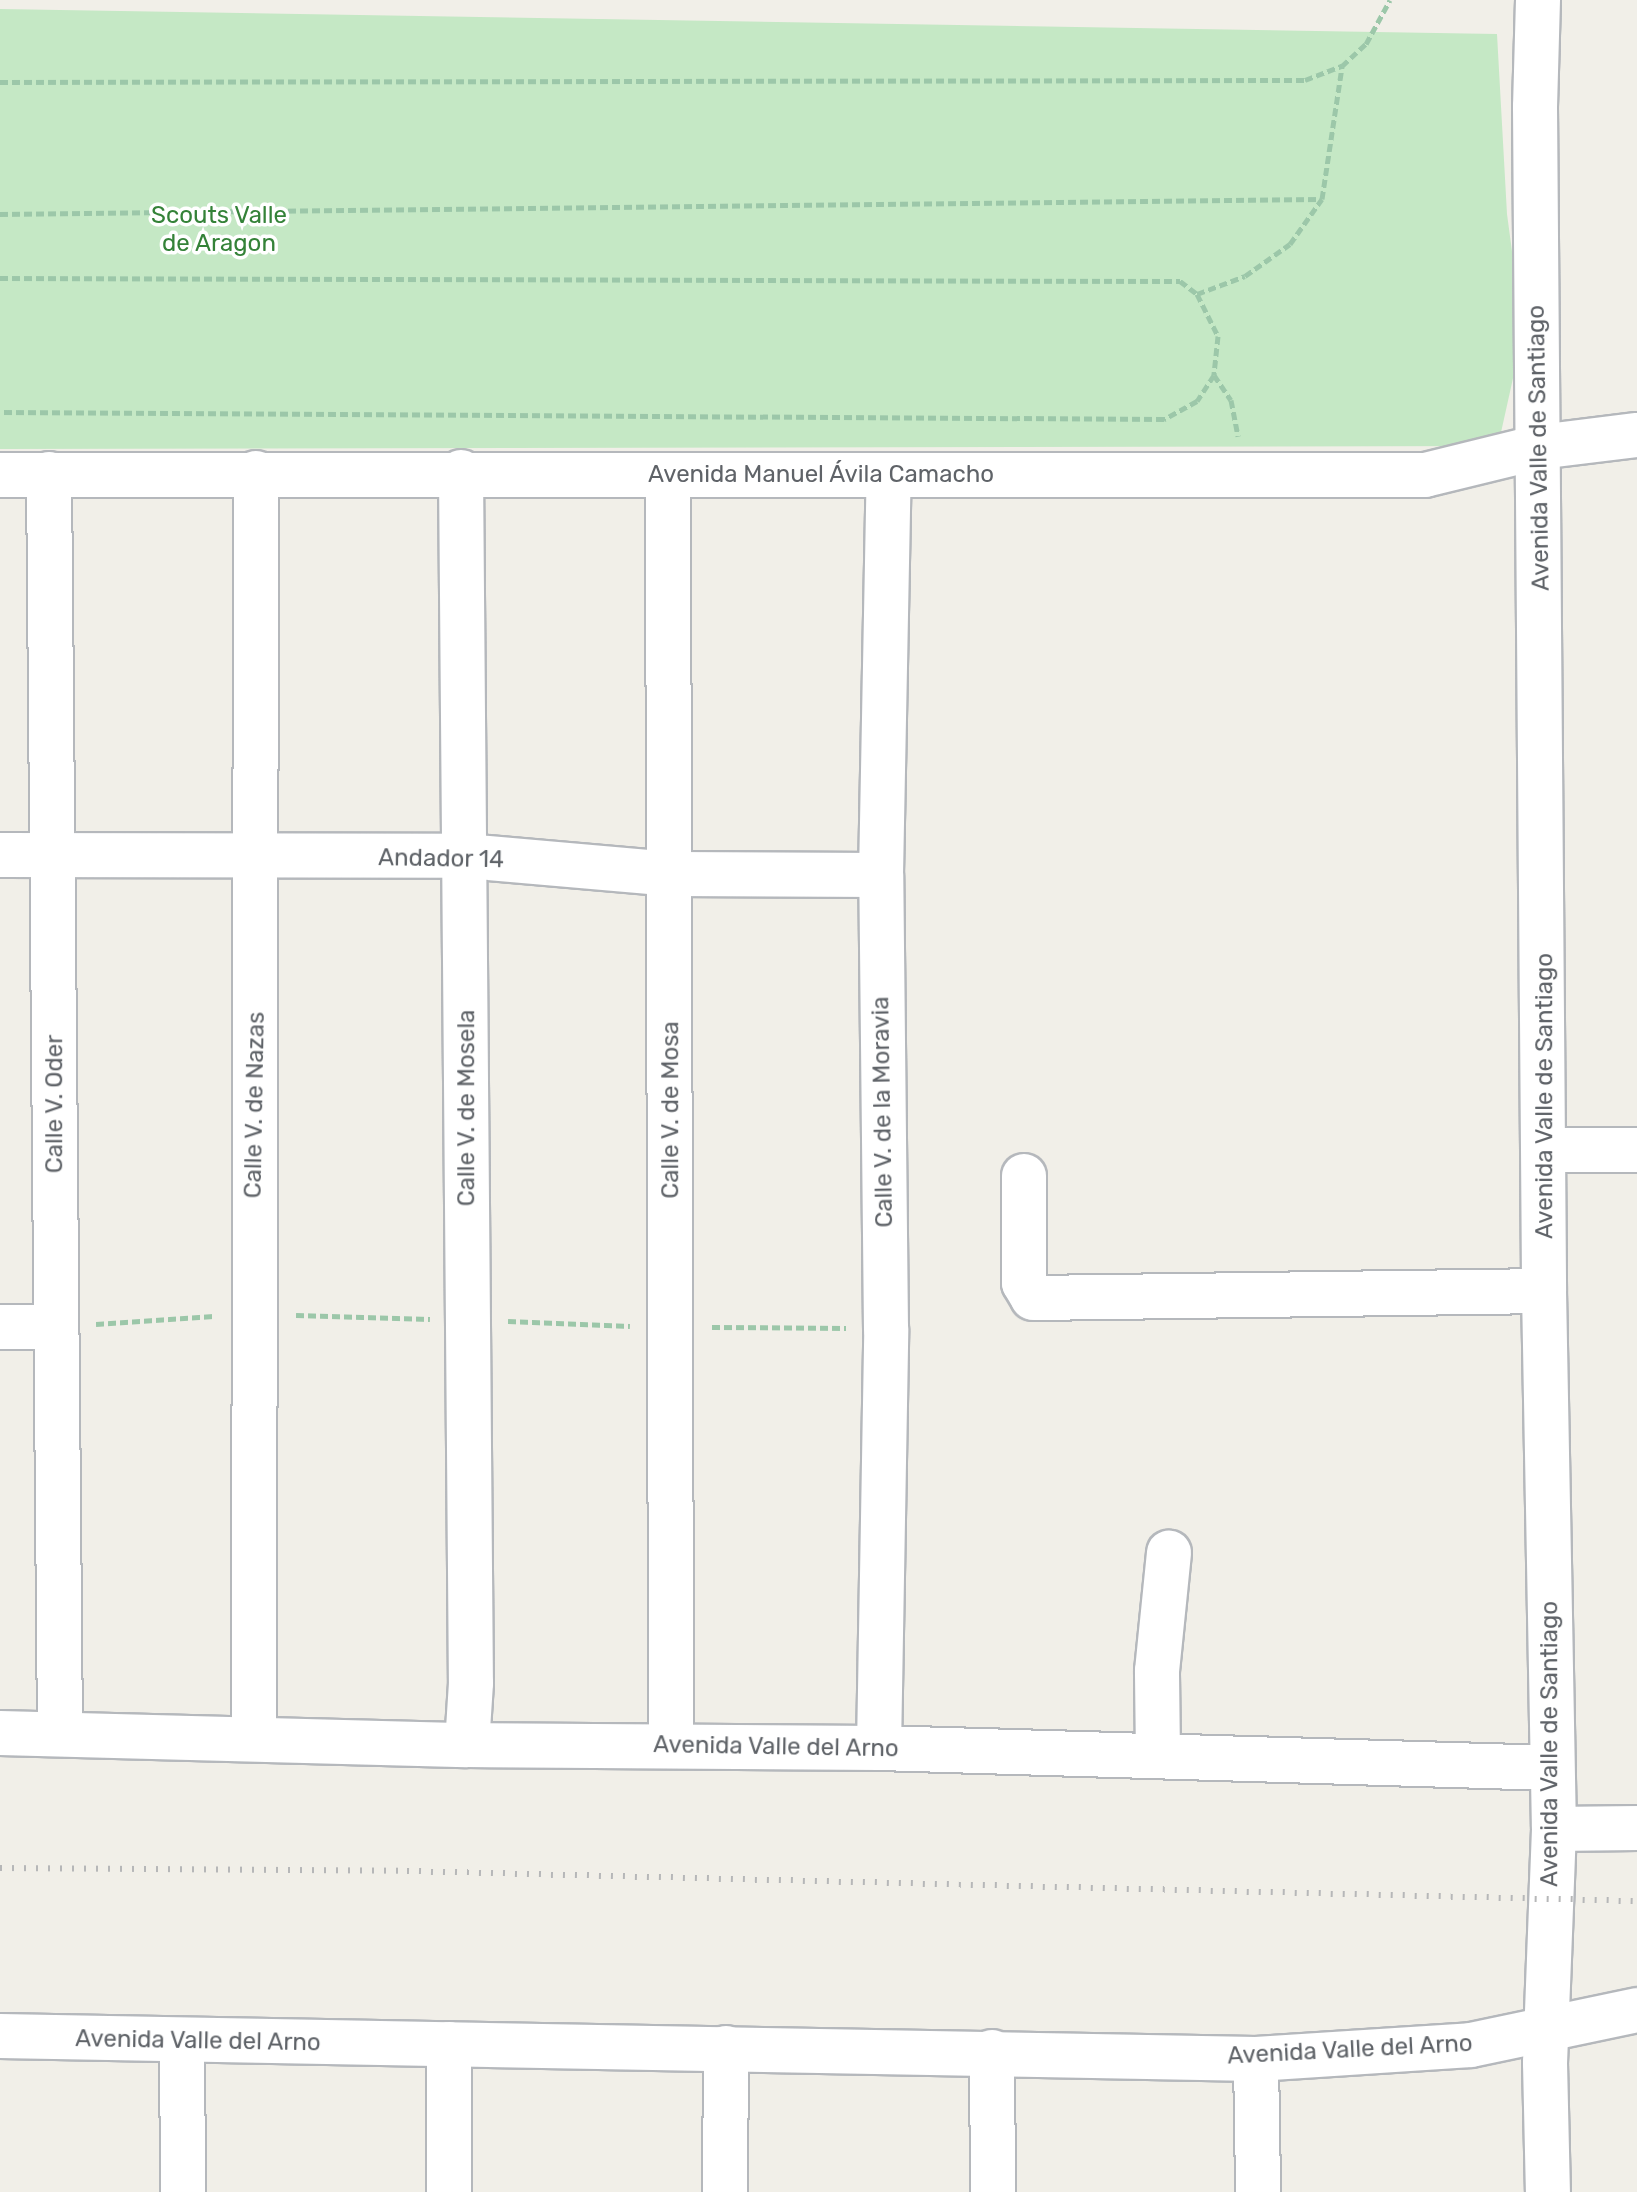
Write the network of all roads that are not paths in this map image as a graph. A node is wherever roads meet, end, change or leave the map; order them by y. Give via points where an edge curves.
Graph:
1 (1538, 0) edge
2 (1637, 435) edge
3 (1539, 447) junction
4 (461, 472) junction
5 (256, 473) junction
6 (49, 474) junction
7 (0, 475) edge
8 (668, 476) junction
9 (889, 476) junction
10 (55, 852) junction
11 (0, 855) edge
12 (466, 856) junction
13 (259, 859) junction
14 (673, 874) junction
15 (881, 875) junction
16 (1546, 1150) junction
17 (1637, 1150) edge
18 (1024, 1176) dead end
19 (1544, 1291) junction
20 (0, 1327) edge
21 (56, 1327) junction
22 (1169, 1553) dead end
23 (0, 1733) edge
24 (60, 1734) junction
25 (254, 1737) junction
26 (467, 1745) junction
27 (671, 1745) junction
28 (879, 1748) junction
29 (1158, 1756) junction
30 (1552, 1768) junction
31 (1637, 1828) edge
32 (1554, 1829) junction
33 (1637, 2010) edge
34 (1546, 2030) junction
35 (0, 2036) edge
36 (182, 2043) junction
37 (449, 2044) junction
38 (726, 2048) junction
39 (992, 2052) junction
40 (1256, 2059) junction
41 (183, 2192) edge
42 (449, 2192) edge
43 (725, 2192) edge
44 (993, 2192) edge
45 (1258, 2192) edge
46 (1548, 2192) edge

1 - 3 street, Avenida Valle de Santiago
2 - 3 street, Avenida Manuel Ávila Camacho
3 - 9 street, Avenida Manuel Ávila Camacho via 1425,475
3 - 16 street, Avenida Valle de Santiago
4 - 5 street, Avenida Manuel Ávila Camacho
4 - 8 street, Avenida Manuel Ávila Camacho
4 - 12 street, Calle V. de Mosela
5 - 6 street, Avenida Manuel Ávila Camacho
5 - 13 street, Calle V. de Nazas
6 - 7 street, Avenida Manuel Ávila Camacho
6 - 10 street, Calle V. Oder
8 - 9 street, Avenida Manuel Ávila Camacho
8 - 14 street, Calle V. de Mosa
9 - 15 street, Calle V. de la Moravia
10 - 11 street, Andador 14
10 - 13 street, Andador 14
10 - 21 street, Calle V. Oder
12 - 13 street, Andador 14
12 - 14 street, Andador 14
12 - 26 street, Calle V. de Mosela via 471,1683
13 - 25 street, Calle V. de Nazas via 252,1313
14 - 15 street, Andador 14
14 - 27 street, Calle V. de Mosa
15 - 28 street, Calle V. de la Moravia via 886,1329
16 - 17 street
16 - 19 street, Avenida Valle de Santiago
18 - 19 street via 1024,1283 1027,1292 1042,1300
19 - 30 street, Avenida Valle de Santiago
20 - 21 street
21 - 24 street, Calle V. Oder
22 - 29 street via 1157,1671
23 - 24 street, Avenida Valle del Arno
24 - 25 street, Avenida Valle del Arno
25 - 26 street, Avenida Valle del Arno
26 - 27 street, Avenida Valle del Arno
27 - 28 street, Avenida Valle del Arno
28 - 29 street, Avenida Valle del Arno
29 - 30 street, Avenida Valle del Arno
30 - 32 street, Avenida Valle de Santiago
31 - 32 street
32 - 34 street, Avenida Valle de Santiago
33 - 34 street, Avenida Valle del Arno via 1603,2013
34 - 40 street, Avenida Valle del Arno via 1471,2045
34 - 46 street, Avenida Valle de Santiago
35 - 36 street, Avenida Valle del Arno
36 - 37 street, Avenida Valle del Arno
36 - 41 street
37 - 38 street, Avenida Valle del Arno
37 - 42 street
38 - 39 street, Avenida Valle del Arno
38 - 43 street
39 - 40 street, Avenida Valle del Arno
39 - 44 street
40 - 45 street

